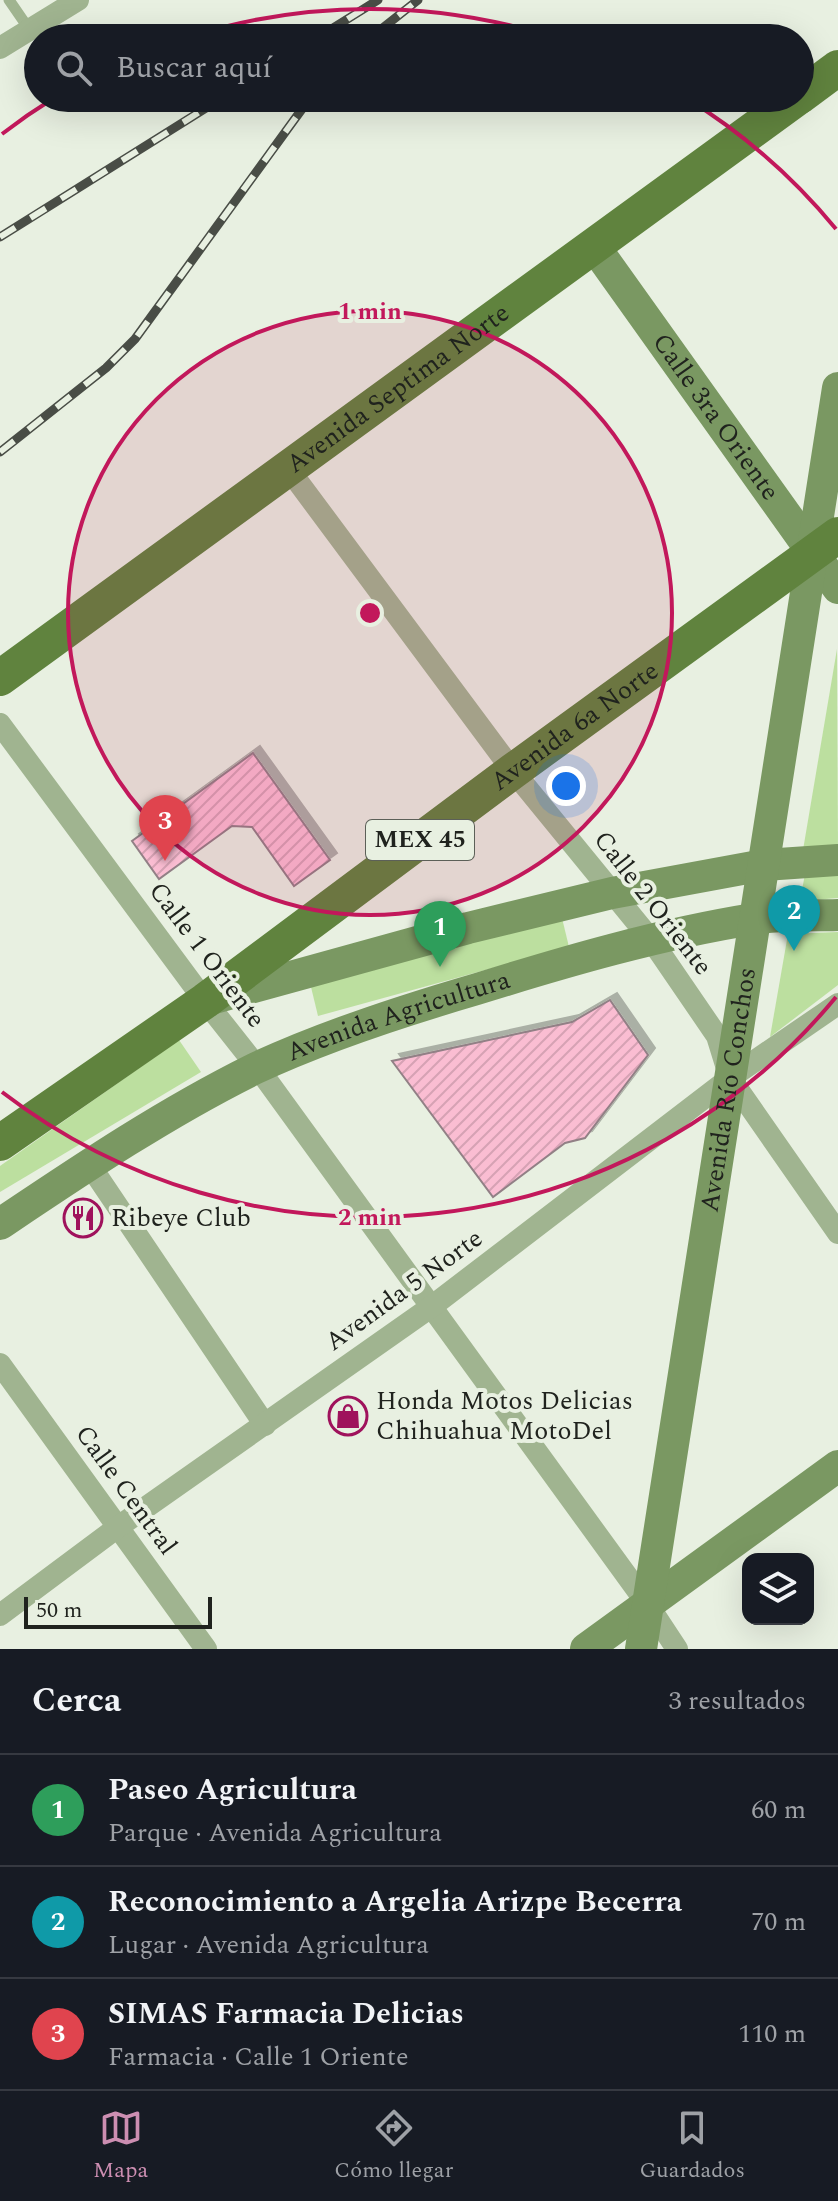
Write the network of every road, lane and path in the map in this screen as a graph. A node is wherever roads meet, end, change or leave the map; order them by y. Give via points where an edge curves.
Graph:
1 (9, 0) edge
2 (78, 0) edge
3 (26, 24) edge
4 (37, 24) edge
5 (24, 32) edge
6 (0, 48) edge
7 (838, 68) edge
8 (814, 86) edge
9 (778, 112) edge
10 (594, 246) junction
11 (838, 388) edge
12 (287, 467) junction
13 (825, 544) edge
14 (838, 588) edge
15 (0, 678) edge
16 (0, 724) edge
17 (513, 771) junction
18 (838, 860) edge
19 (764, 865) junction
20 (612, 893) junction
21 (838, 915) edge
22 (755, 918) junction
23 (652, 941) junction
24 (205, 1001) junction
25 (838, 1004) edge
26 (258, 1068) junction
27 (730, 1078) junction
28 (0, 1143) edge
29 (89, 1164) junction
30 (0, 1224) edge
31 (838, 1233) edge
32 (431, 1307) junction
33 (0, 1364) edge
34 (265, 1425) junction
35 (838, 1466) edge
36 (118, 1527) junction
37 (648, 1605) junction
38 (0, 1615) edge
39 (206, 1649) edge
40 (586, 1649) edge
41 (641, 1649) edge
42 (677, 1649) edge

1 - 3 lane
2 - 4 street
5 - 6 street
7 - 8 main road, Avenida Septima Norte
9 - 10 main road, Avenida Septima Norte
10 - 12 main road, Avenida Septima Norte
10 - 13 main road, Calle 3ra Oriente
11 - 13 main road, Avenida Río Conchos
12 - 15 main road, Avenida Septima Norte
12 - 17 street, Calle 2 Oriente
13 - 14 main road, Calle 3ra Oriente
13 - 17 main road, Avenida 6a Norte / MEX 45
13 - 19 main road, Avenida Río Conchos
16 - 24 street, Calle 1 Oriente
17 - 20 street, Calle 2 Oriente
17 - 24 main road, Avenida 6a Norte / MEX 45
18 - 19 main road
19 - 20 main road
19 - 22 main road, Avenida Río Conchos
20 - 23 street, Calle 2 Oriente
20 - 24 main road
21 - 22 main road, Avenida Agricultura
22 - 23 main road, Avenida Agricultura
22 - 27 main road, Avenida Río Conchos
23 - 26 main road, Avenida Agricultura via 427,1004
23 - 27 street, Calle 2 Oriente via 717,1036
24 - 26 street, Calle 1 Oriente
24 - 28 main road, Avenida 6a Norte / MEX 45
25 - 27 street, Avenida 5 Norte
26 - 29 main road, Avenida Agricultura
26 - 32 street, Calle 1 Oriente
27 - 31 street, Calle 2 Oriente
27 - 32 street, Avenida 5 Norte
27 - 37 main road, Avenida Río Conchos
29 - 30 main road, Avenida Agricultura
29 - 34 street
32 - 34 street, Avenida 5 Norte
32 - 37 street, Calle 1 Oriente
33 - 36 street, Calle Central
34 - 36 street, Avenida 5 Norte
35 - 37 main road
36 - 38 street, Avenida 5 Norte
36 - 39 street, Calle Central
37 - 40 main road
37 - 41 main road, Avenida Río Conchos
37 - 42 street, Calle 1 Oriente

